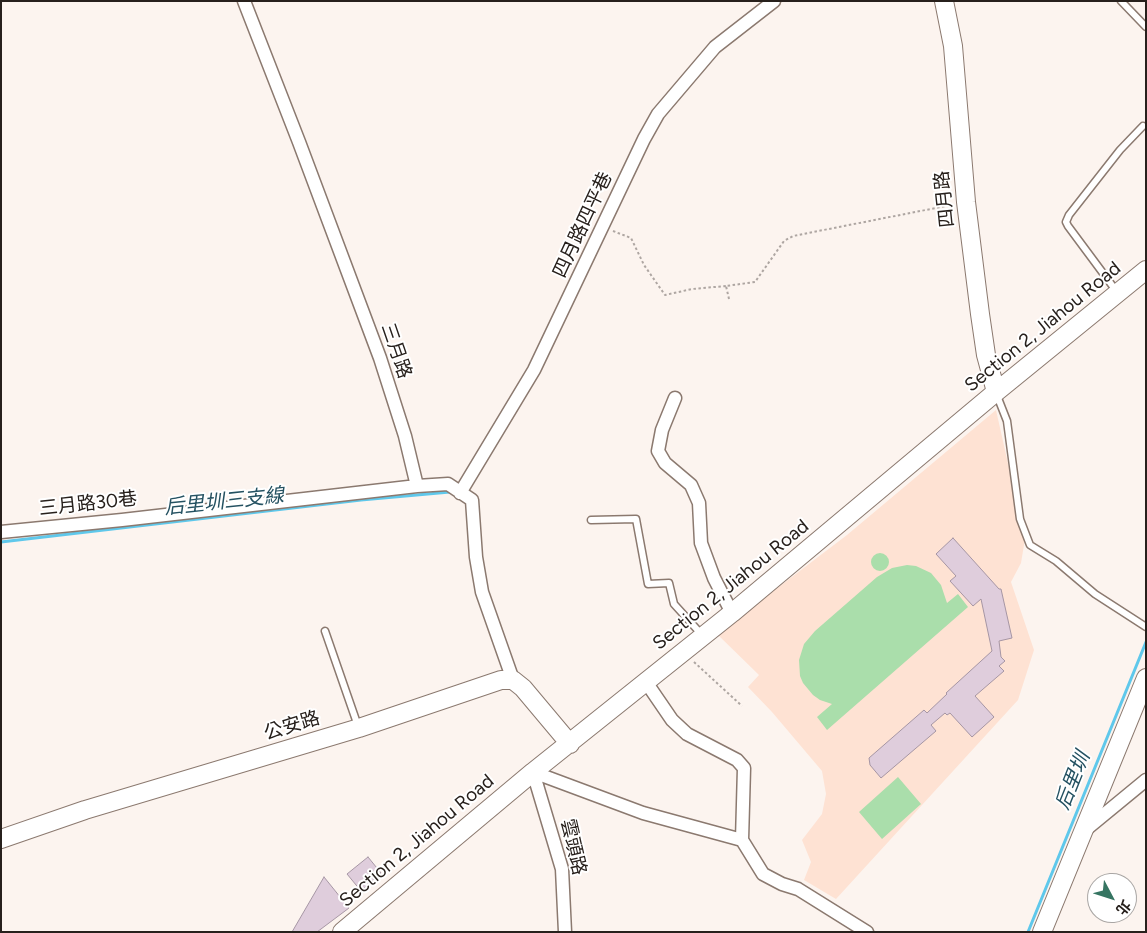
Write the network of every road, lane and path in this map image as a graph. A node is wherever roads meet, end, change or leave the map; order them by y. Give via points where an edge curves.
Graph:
1 (244, 1) edge
2 (774, 1) edge
3 (944, 1) edge
4 (1121, 1) edge
5 (1146, 27) edge
6 (1142, 126) dead end
7 (966, 202) junction
8 (603, 227) junction
9 (1146, 270) edge
10 (726, 286) junction
11 (1117, 293) junction
12 (729, 299) dead end
13 (996, 392) junction
14 (676, 398) dead end
15 (417, 486) junction
16 (460, 493) junction
17 (592, 520) dead end
18 (1, 532) edge
19 (732, 613) junction
20 (1146, 627) edge
21 (325, 630) dead end
22 (703, 636) junction
23 (684, 652) junction
24 (1146, 678) edge
25 (513, 680) junction
26 (646, 682) junction
27 (742, 706) dead end
28 (359, 728) junction
29 (570, 744) junction
30 (533, 772) junction
31 (1146, 780) edge
32 (1081, 834) junction
33 (1, 838) edge
34 (742, 840) junction
35 (351, 927) edge
36 (565, 932) edge
37 (867, 932) edge
38 (1042, 932) edge

1 - 15 street, 三月路 via 380,358
2 - 8 street, 四月路四平巷 via 715,47 658,114
3 - 7 main road, 四月路 via 952,46
4 - 5 lane
6 - 11 lane via 1066,222
7 - 10 path via 792,236 784,241 755,282
7 - 13 main road, 四月路 via 986,355
8 - 10 path via 631,238 644,265 666,295
8 - 16 street, 四月路四平巷 via 534,370
9 - 11 main road, Section 2, Jiahou Road
10 - 12 path
11 - 13 main road, Section 2, Jiahou Road
13 - 19 main road, Section 2, Jiahou Road
13 - 20 lane via 1007,421 1020,519 1030,545
14 - 19 street via 662,430 658,451 665,464 691,485 699,503 702,543 714,578
15 - 16 street via 448,484
15 - 18 street, 三月路30巷
16 - 25 street via 472,500 482,592
17 - 22 lane via 636,519 648,584 669,583 674,604
19 - 22 main road, Section 2, Jiahou Road
21 - 28 lane
22 - 23 main road, Section 2, Jiahou Road
23 - 26 main road, Section 2, Jiahou Road
23 - 27 path
24 - 32 main road
25 - 28 main road, 公安路 via 501,680
25 - 29 main road
26 - 29 main road, Section 2, Jiahou Road
26 - 34 street via 672,720 687,734 737,760 744,768
28 - 33 main road, 公安路
29 - 30 main road, Section 2, Jiahou Road
30 - 34 street via 643,813
30 - 35 main road, Section 2, Jiahou Road
30 - 36 street, 雲頭路 via 562,870
31 - 32 street
32 - 38 main road
34 - 37 street via 763,874 798,889

